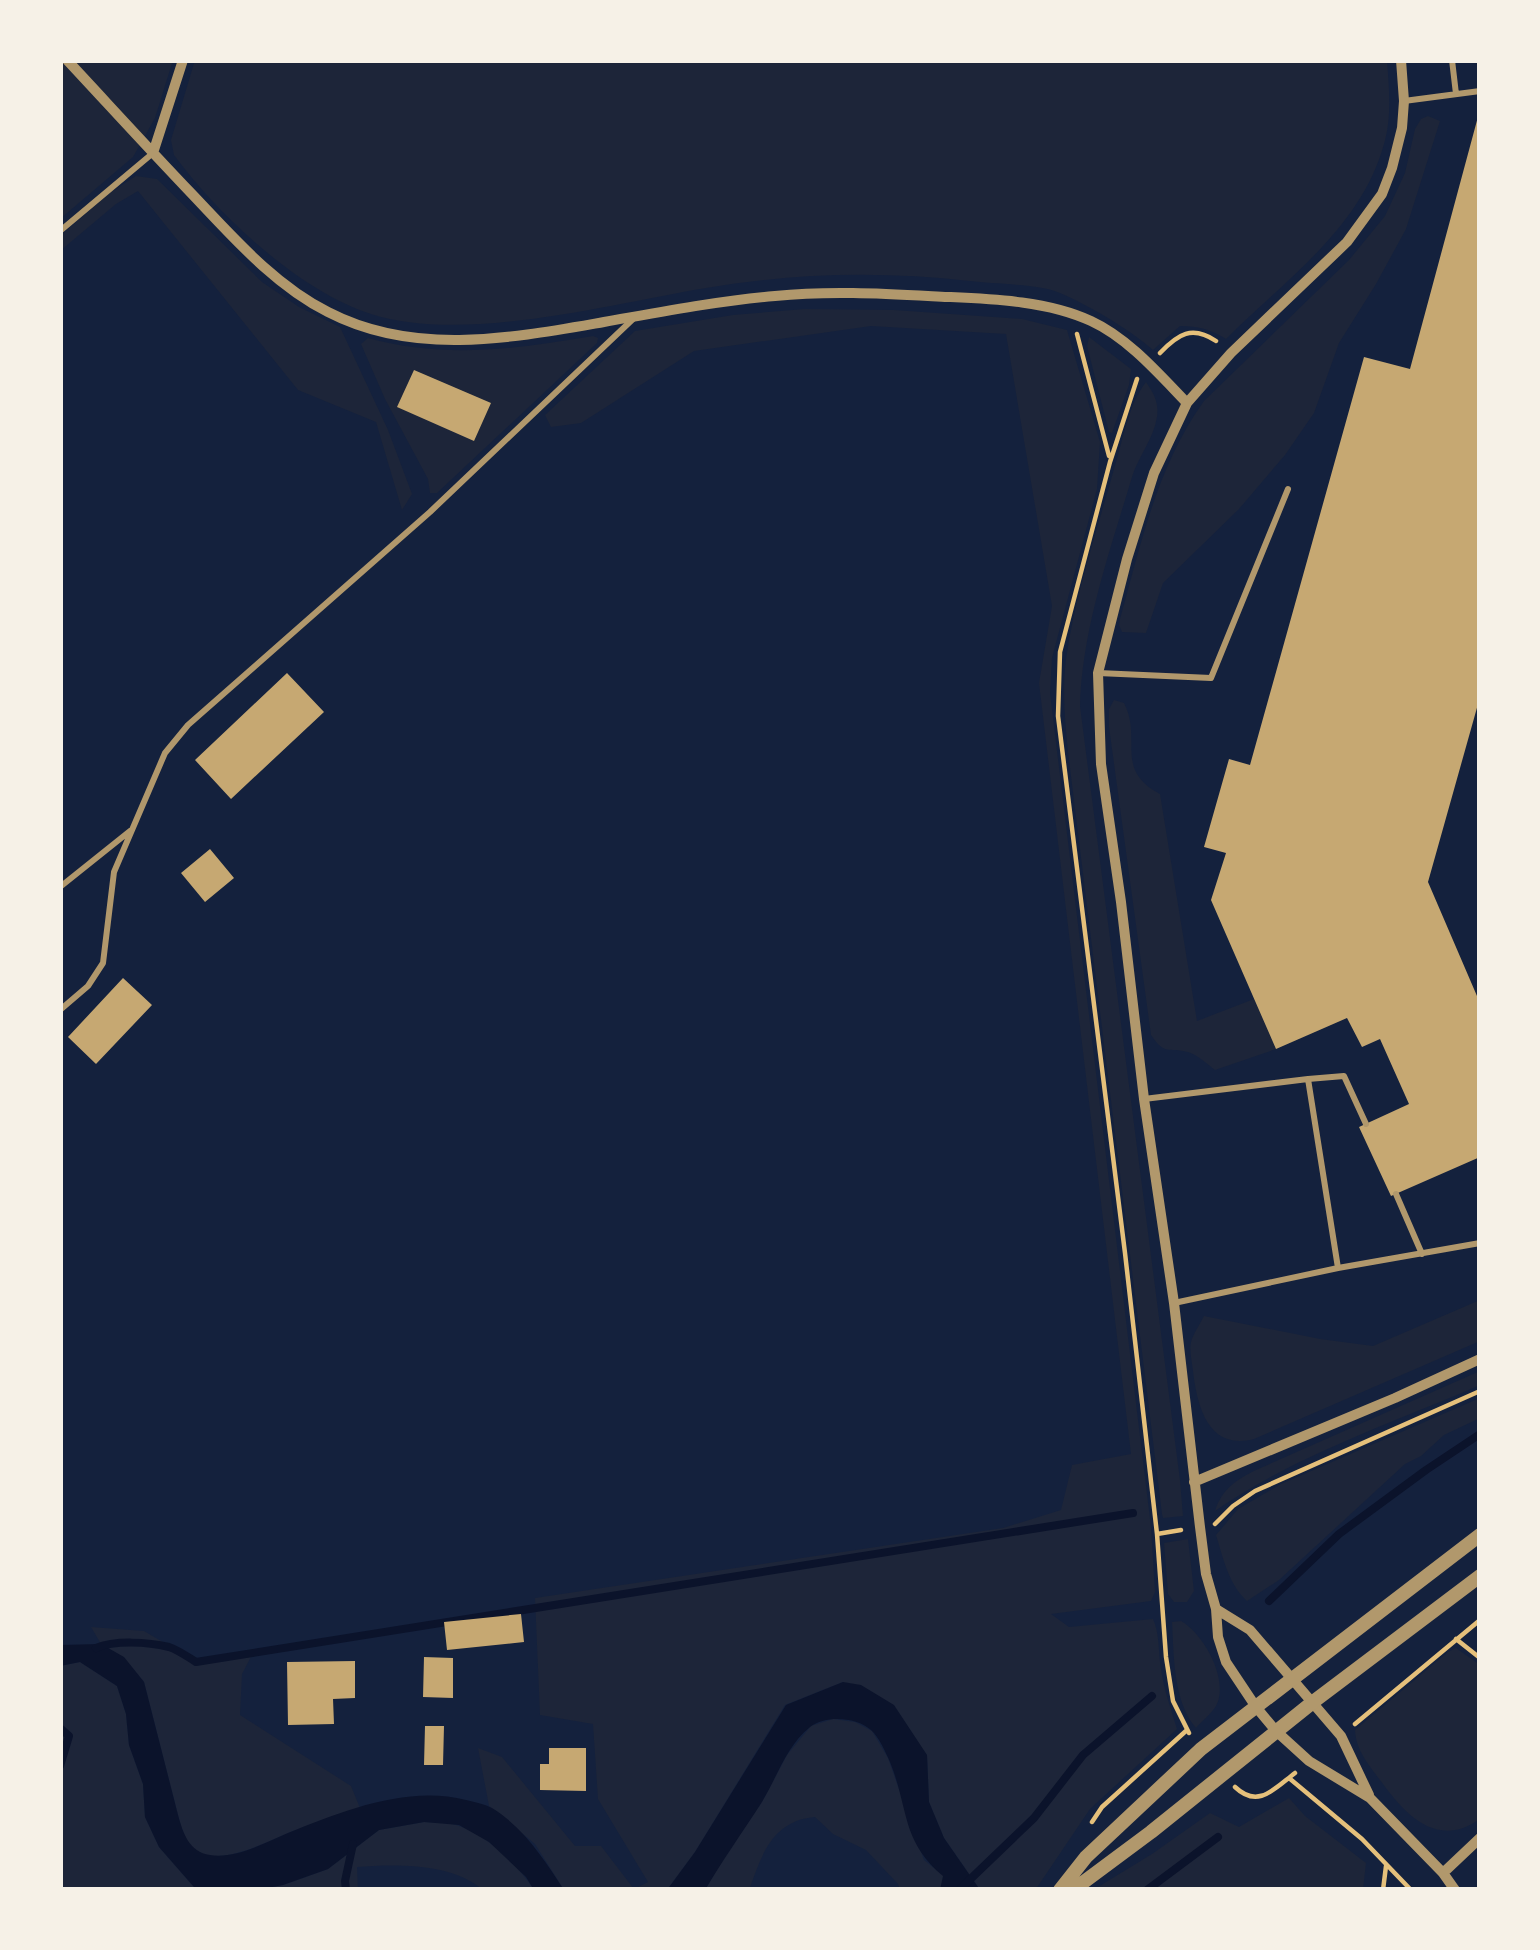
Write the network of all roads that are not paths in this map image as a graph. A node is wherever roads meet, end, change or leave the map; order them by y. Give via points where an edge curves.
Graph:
1 (67, 60) edge
2 (183, 60) edge
3 (1401, 60) edge
4 (1452, 60) edge
5 (1480, 91) edge
6 (1456, 94) junction
7 (1404, 101) junction
8 (153, 153) junction
9 (60, 231) edge
10 (635, 316) junction
11 (1187, 403) junction
12 (1288, 489) dead end
13 (1098, 673) junction
14 (133, 828) junction
15 (60, 887) edge
16 (60, 1010) edge
17 (1308, 1079) junction
18 (1144, 1099) junction
19 (1366, 1124) dead end
20 (1396, 1194) dead end
21 (1480, 1244) edge
22 (1422, 1254) junction
23 (1338, 1268) junction
24 (1174, 1303) junction
25 (1480, 1359) edge
26 (1194, 1483) junction
27 (1480, 1535) edge
28 (1480, 1576) edge
29 (1216, 1609) junction
30 (1292, 1678) junction
31 (1313, 1702) junction
32 (1256, 1708) junction
33 (1276, 1731) junction
34 (1370, 1798) junction
35 (1480, 1838) edge
36 (1443, 1874) junction
37 (1060, 1890) edge
38 (1073, 1890) edge
39 (1455, 1890) edge

1 - 8 street
2 - 8 street
3 - 7 street
4 - 6 lane
5 - 6 lane
6 - 7 lane
7 - 11 street via 1393,168 1367,218
8 - 9 lane
8 - 10 street via 264,266 357,325 461,341
10 - 11 street via 777,296 979,298 1093,322
10 - 14 lane via 430,512 188,725 165,753
11 - 13 street via 1154,473
12 - 13 lane via 1211,678
13 - 18 street via 1101,764
14 - 15 lane
14 - 16 lane via 114,872 103,963
17 - 18 lane
17 - 19 lane via 1344,1076
17 - 23 lane
18 - 24 street
20 - 22 lane
21 - 22 lane
22 - 23 lane
23 - 24 lane
24 - 26 street
25 - 26 street
26 - 29 street
27 - 30 street
28 - 31 street
29 - 30 street via 1250,1630
29 - 32 street via 1226,1662
30 - 31 street
30 - 32 street
31 - 33 street
31 - 34 street via 1341,1736
32 - 33 street
32 - 37 street via 1147,1798
33 - 34 street
33 - 38 street
34 - 36 street
35 - 36 street
36 - 39 street

